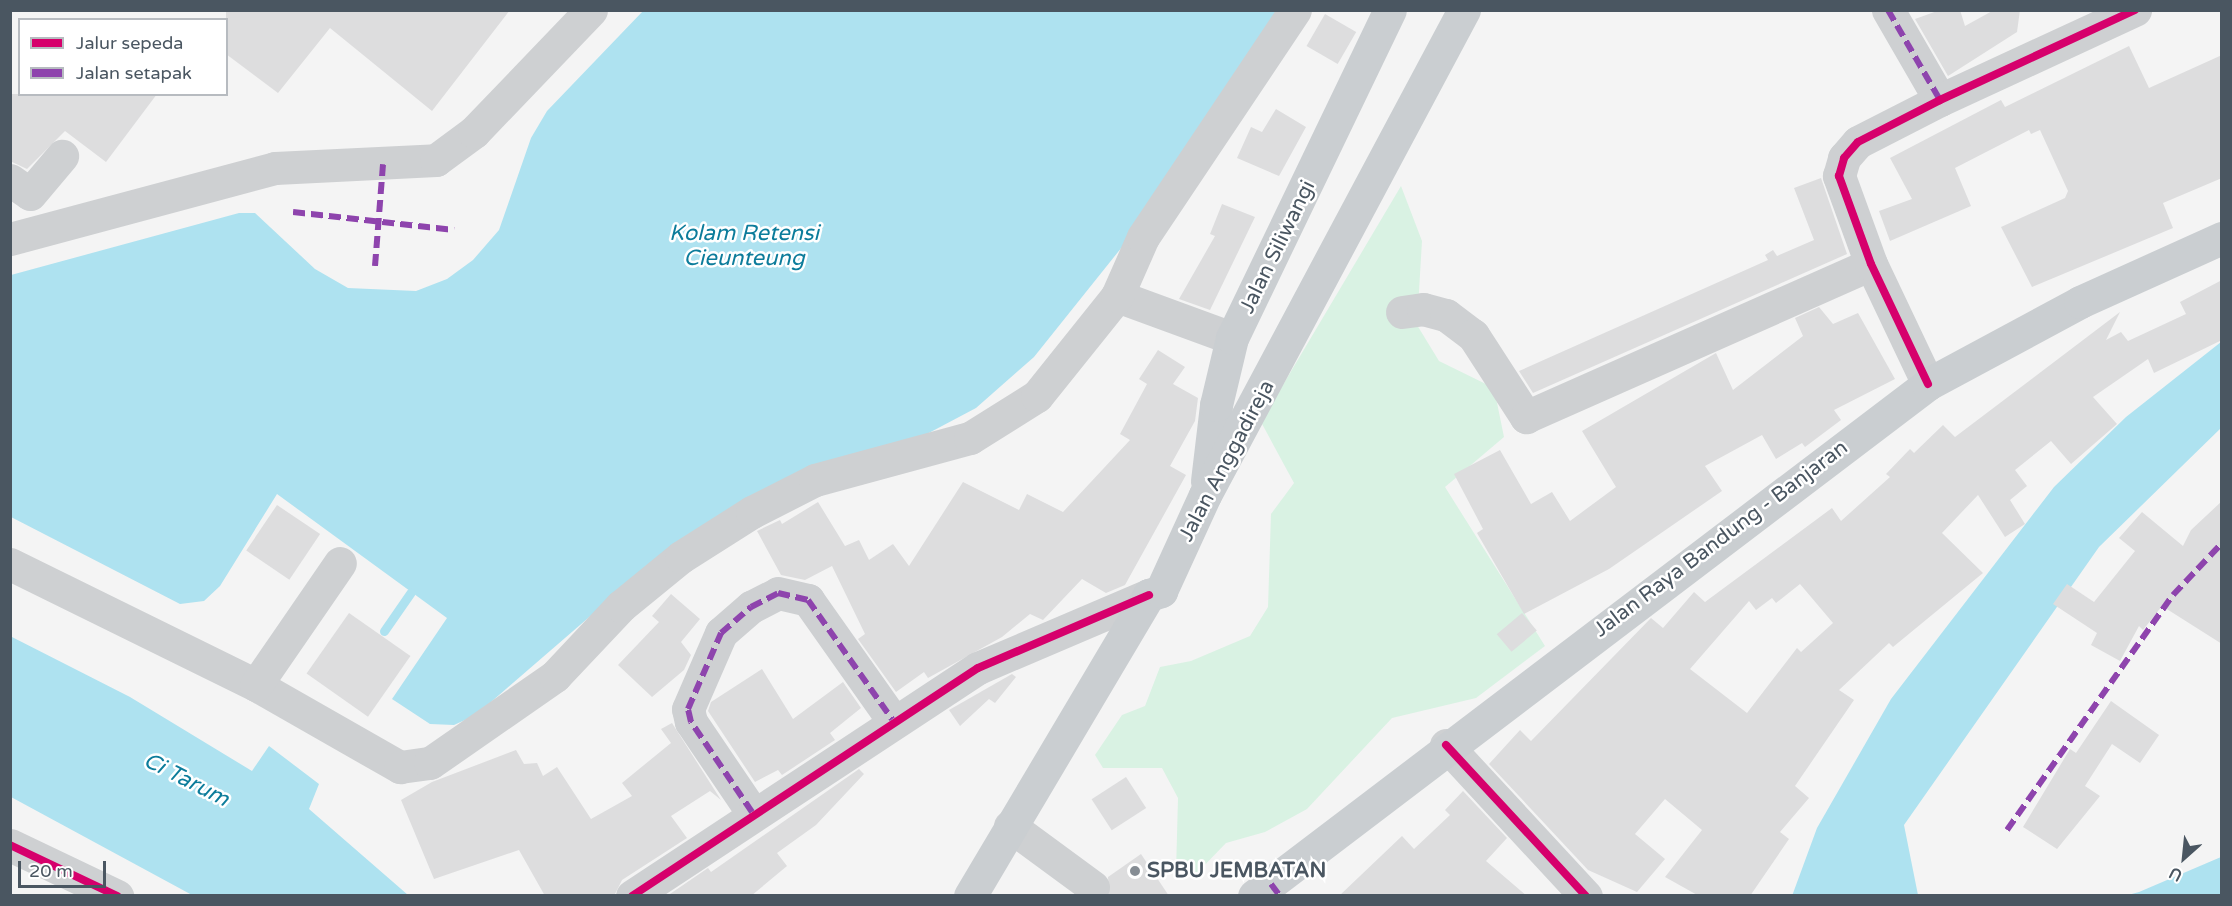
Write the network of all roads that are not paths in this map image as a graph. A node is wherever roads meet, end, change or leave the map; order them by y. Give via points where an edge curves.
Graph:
1 (591, 10) edge
2 (1295, 10) edge
3 (1390, 10) edge
4 (1464, 10) edge
5 (1888, 10) edge
6 (2135, 10) edge
7 (1940, 100) junction
8 (62, 156) dead end
9 (10, 180) edge
10 (2222, 238) edge
11 (10, 239) edge
12 (1871, 264) junction
13 (1117, 296) junction
14 (1402, 312) dead end
15 (1232, 338) junction
16 (1928, 384) junction
17 (1205, 495) junction
18 (340, 563) dead end
19 (10, 564) edge
20 (1149, 595) junction
21 (256, 685) junction
22 (892, 719) junction
23 (1446, 745) junction
24 (752, 812) junction
25 (1010, 826) junction
26 (10, 845) edge
27 (1093, 887) dead end
28 (1268, 892) edge
29 (117, 896) edge
30 (632, 896) edge
31 (970, 896) edge
32 (1586, 896) edge

1 - 11 street via 474,132 436,160 275,168
2 - 13 street via 1143,237
3 - 15 main road, Jalan Siliwangi
4 - 17 main road, Jalan Anggadireja
5 - 7 street
6 - 7 street
7 - 12 street via 1858,142 1844,158 1839,176
8 - 9 street via 30,194
10 - 16 main road, Jalan Raya Bandung - Banjaran via 2080,302
12 - 14 street via 1526,417 1473,335 1446,315 1423,309
12 - 16 street
13 - 15 street
13 - 21 street via 1037,396 970,438 815,480 752,512 681,557 621,606 555,676 430,763 400,767
15 - 17 main road, Jalan Siliwangi via 1216,405
16 - 23 main road, Jalan Raya Bandung - Banjaran
17 - 20 main road, Jalan Anggadireja via 1161,591
18 - 21 street
19 - 21 street
20 - 22 street via 978,668
20 - 25 main road, Jalan Anggadireja
22 - 24 street
22 - 24 street via 808,600 778,593 751,607 721,633 688,709 691,722
23 - 28 main road, Jalan Raya Bandung - Banjaran
23 - 32 street
24 - 30 street
25 - 27 street
25 - 31 main road, Jalan Anggadireja
26 - 29 street

